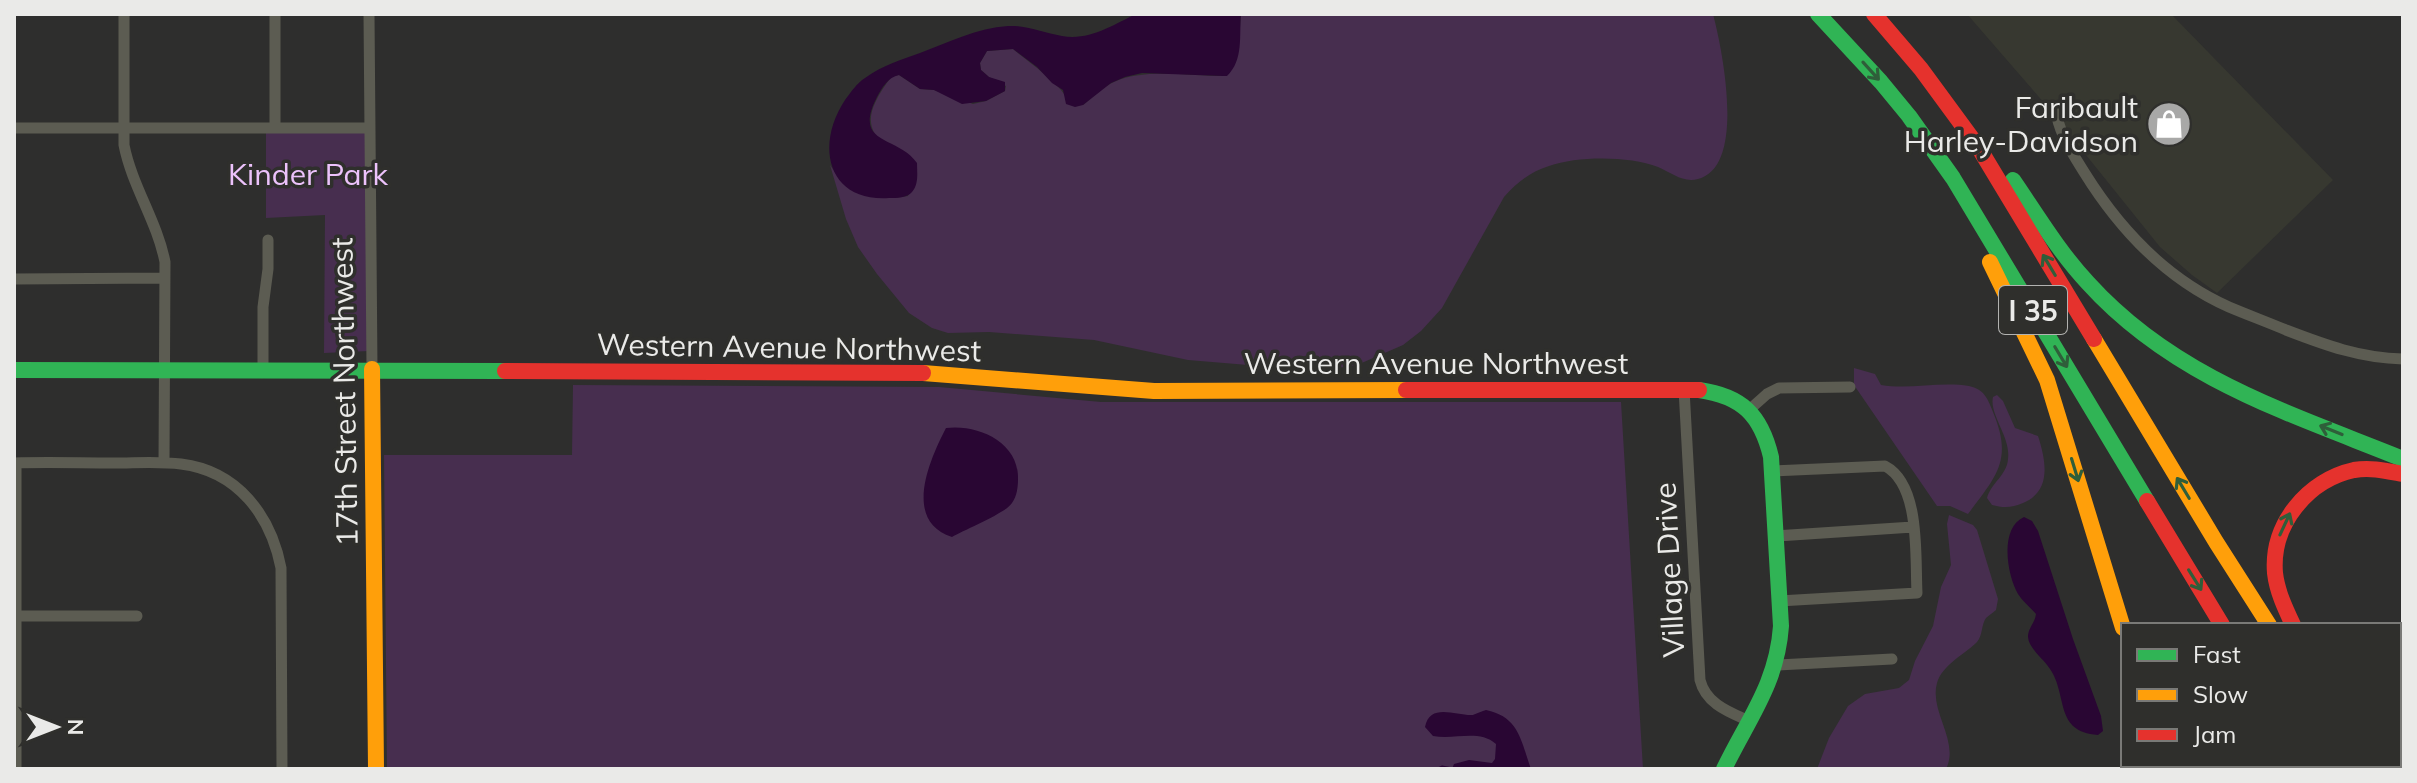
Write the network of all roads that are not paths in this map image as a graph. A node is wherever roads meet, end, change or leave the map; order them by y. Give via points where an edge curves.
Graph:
1 (124, 14) edge
2 (275, 14) edge
3 (369, 14) edge
4 (1818, 14) edge
5 (1876, 16) edge
6 (2055, 106) dead end
7 (14, 128) edge
8 (124, 128) junction
9 (275, 128) junction
10 (369, 128) junction
11 (1929, 145) junction
12 (268, 240) dead end
13 (165, 278) junction
14 (14, 279) edge
15 (2403, 359) edge
16 (372, 369) junction
17 (14, 370) edge
18 (165, 370) junction
19 (263, 370) junction
20 (1850, 387) dead end
21 (1684, 389) junction
22 (1749, 410) junction
23 (2403, 459) edge
24 (15, 463) edge
25 (164, 463) junction
26 (1772, 471) junction
27 (2403, 474) edge
28 (1913, 527) junction
29 (1776, 536) junction
30 (1779, 601) junction
31 (15, 616) edge
32 (137, 616) dead end
33 (2121, 623) edge
34 (2221, 623) edge
35 (2268, 623) edge
36 (2292, 623) edge
37 (1892, 659) dead end
38 (1777, 665) junction
39 (15, 711) edge
40 (1749, 721) junction
41 (16, 769) edge
42 (282, 769) edge
43 (376, 769) edge
44 (1724, 769) edge

1 - 8 street
2 - 9 street
3 - 10 street, 17th Street Northwest
4 -> 11 main road, I 35 via 1881,82
23 -> 5 main road via 2233,390 2193,369 2120,315 2059,249 1961,110
35 -> 5 main road, I 35 via 1979,148
6 - 15 street via 2067,145 2095,190 2130,236 2177,277 2228,307 2333,348
7 - 8 street
8 - 9 street
8 - 13 street via 127,162 162,246
9 - 10 street
10 - 16 street, 17th Street Northwest
11 -> 33 main road via 2047,380
11 -> 34 main road, I 35
12 - 19 street
13 - 14 street
13 - 18 street
16 - 19 main road, Western Avenue Northwest
16 - 21 main road, Western Avenue Northwest via 923,372 1154,391
16 - 43 main road, 17th Street Northwest
17 - 18 main road, Western Avenue Northwest
18 - 19 main road, Western Avenue Northwest
18 - 25 street
20 - 22 street via 1779,388
21 - 22 main road, Western Avenue Northwest via 1721,394
21 - 40 street, Village Drive via 1700,680 1714,703
22 - 26 main road via 1767,440
24 - 25 street
24 - 31 street
25 - 42 street via 185,464 226,480 270,528 281,568
26 - 28 street via 1885,466 1910,497
26 - 29 main road
36 -> 27 main road via 2275,569 2289,514 2332,476 2369,468
28 - 29 street
28 - 30 street via 1917,593
29 - 30 main road
30 - 38 main road
31 - 32 street
31 - 39 street
37 - 38 street
38 - 40 main road
39 - 41 street
40 - 44 main road

